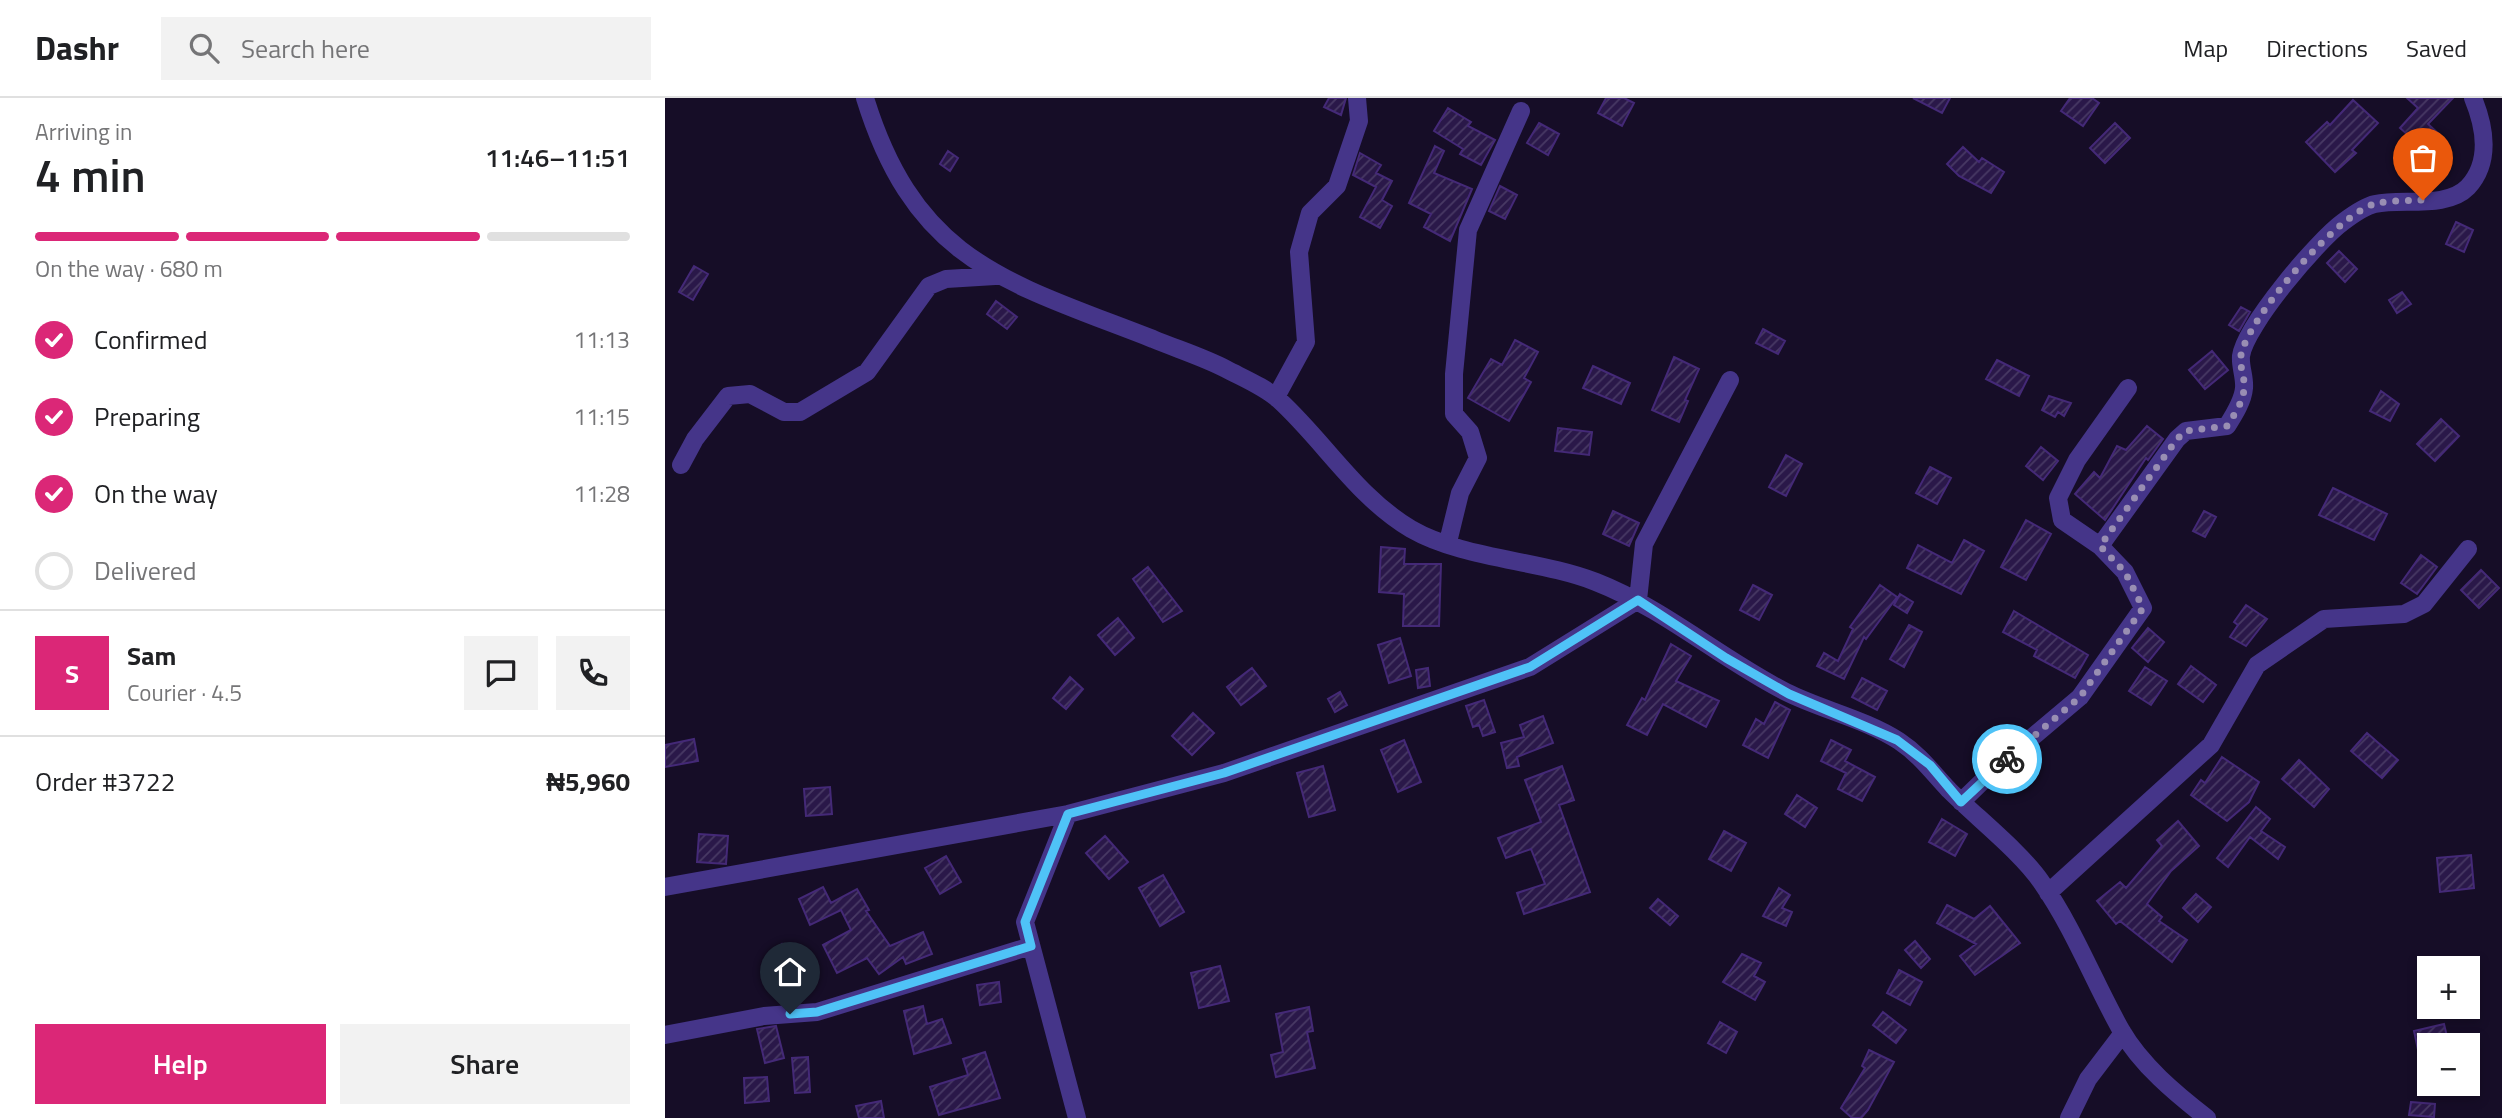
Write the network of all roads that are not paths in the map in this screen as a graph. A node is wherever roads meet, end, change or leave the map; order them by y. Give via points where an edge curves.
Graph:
1 (865, 98) edge
2 (1357, 98) edge
3 (2473, 98) edge
4 (1521, 111) dead end
5 (999, 276) junction
6 (1730, 380) dead end
7 (2128, 388) dead end
8 (1276, 397) junction
9 (681, 465) dead end
10 (1448, 542) junction
11 (2100, 546) junction
12 (2468, 549) dead end
13 (1638, 600) junction
14 (1961, 802) junction
15 (1068, 814) junction
16 (665, 887) edge
17 (2048, 893) junction
18 (1031, 946) junction
19 (2123, 1033) junction
20 (665, 1035) edge
21 (1077, 1118) edge
22 (2069, 1118) edge
23 (2207, 1118) edge

1 - 5 street via 889,163 919,211 969,258
2 - 8 street via 1359,121 1337,186 1310,213 1299,252 1306,342
3 - 11 street via 2486,142 2479,172 2467,189 2442,199 2374,204 2316,245 2272,302 2241,354 2245,388 2227,426 2186,431 2177,439
4 - 10 street via 1468,230 1454,414 1470,432 1478,458 1460,493
5 - 8 street via 1222,366
5 - 9 street via 965,276 929,286 867,372 800,412 784,412 750,394 728,396
6 - 13 street via 1644,544
7 - 11 street via 2077,460 2058,498 2062,520
8 - 10 street via 1372,500 1415,532
10 - 13 street via 1592,580
11 - 14 street via 2125,572 2143,608 2080,697
12 - 17 street via 2424,604 2404,614 2324,619 2257,665 2211,745
13 - 14 street via 1789,694 1897,740 1930,765
13 - 15 street via 1530,667 1224,773
14 - 17 street via 2041,880
15 - 16 street
15 - 18 street via 1025,922
17 - 19 street
18 - 20 street via 817,1012 764,1016
18 - 21 street
19 - 22 street via 2088,1079
19 - 23 street via 2172,1091

